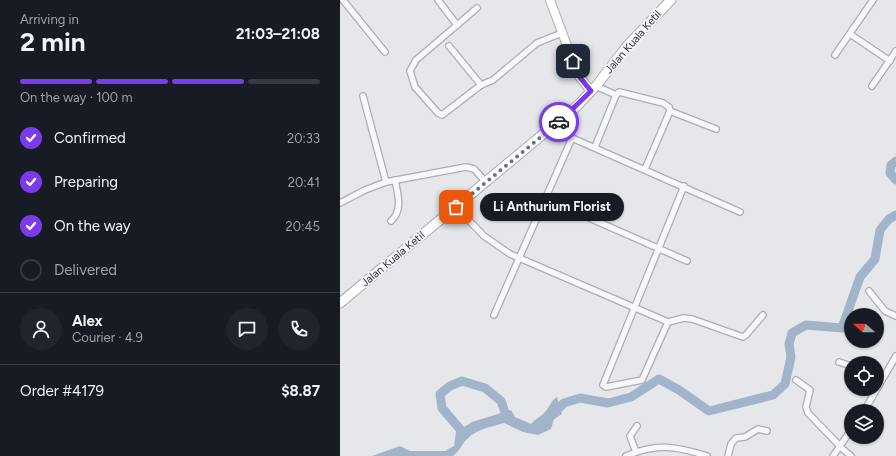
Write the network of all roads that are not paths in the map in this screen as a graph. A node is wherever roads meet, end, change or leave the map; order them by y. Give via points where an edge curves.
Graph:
1 (342, 0) edge
2 (438, 0) edge
3 (550, 0) edge
4 (671, 0) edge
5 (873, 0) edge
6 (477, 8) dead end
7 (457, 25) junction
8 (562, 32) junction
9 (850, 34) junction
10 (449, 46) dead end
11 (896, 51) edge
12 (385, 52) dead end
13 (835, 55) dead end
14 (890, 61) junction
15 (481, 85) junction
16 (872, 86) dead end
17 (593, 88) junction
18 (616, 95) junction
19 (363, 96) dead end
20 (670, 111) junction
21 (553, 126) junction
22 (716, 129) dead end
23 (572, 138) junction
24 (595, 147) junction
25 (645, 169) junction
26 (395, 180) junction
27 (386, 182) junction
28 (486, 182) junction
29 (684, 186) junction
30 (544, 198) junction
31 (340, 203) edge
32 (456, 207) junction
33 (740, 212) dead end
34 (391, 221) dead end
35 (659, 249) junction
36 (518, 258) junction
37 (687, 261) dead end
38 (869, 291) dead end
39 (340, 303) edge
40 (634, 308) junction
41 (494, 315) dead end
42 (763, 315) dead end
43 (896, 316) edge
44 (668, 322) junction
45 (896, 356) edge
46 (839, 362) dead end
47 (844, 364) edge
48 (884, 377) edge
49 (796, 380) dead end
50 (637, 426) dead end
51 (767, 431) dead end
52 (844, 439) edge
53 (839, 446) junction
54 (636, 452) junction
55 (626, 456) edge
56 (707, 456) edge
57 (728, 456) edge
58 (833, 456) edge
59 (851, 456) edge

1 - 12 street
2 - 7 street
3 - 8 main road
4 - 17 main road, Jalan Kuala Ketil via 627,46
5 - 9 street
6 - 7 street
7 - 15 street via 413,63 410,71 412,81 442,115
8 - 15 street via 537,43 493,80
8 - 17 main road via 578,75
9 - 13 street
9 - 14 street
10 - 15 street
11 - 14 street
14 - 16 street
17 - 18 street
17 - 21 main road, Jalan Kuala Ketil
18 - 20 street via 623,92 663,102
18 - 24 street
19 - 27 street
20 - 22 street
20 - 25 street
21 - 23 street
21 - 28 main road, Jalan Kuala Ketil
23 - 24 street
23 - 30 street
24 - 25 street
25 - 29 street
26 - 27 street
26 - 28 street via 469,167 477,171
26 - 34 street via 399,204
27 - 31 street
28 - 32 main road, Jalan Kuala Ketil
29 - 33 street
29 - 35 street
30 - 35 street
30 - 36 street
32 - 36 street via 484,236
32 - 39 main road, Jalan Kuala Ketil
35 - 37 street
35 - 40 street
36 - 40 street
36 - 41 street
38 - 43 street via 885,311
40 - 44 street
40 - 44 street via 603,382 604,387 642,380
42 - 44 street via 746,336 742,337 692,319
45 - 48 street
46 - 47 street
49 - 53 street via 809,388 806,407 808,413
50 - 54 street via 630,436
51 - 57 street via 758,429 745,437 736,438
52 - 53 street
53 - 58 street
53 - 59 street
54 - 55 street
54 - 56 street via 670,446

